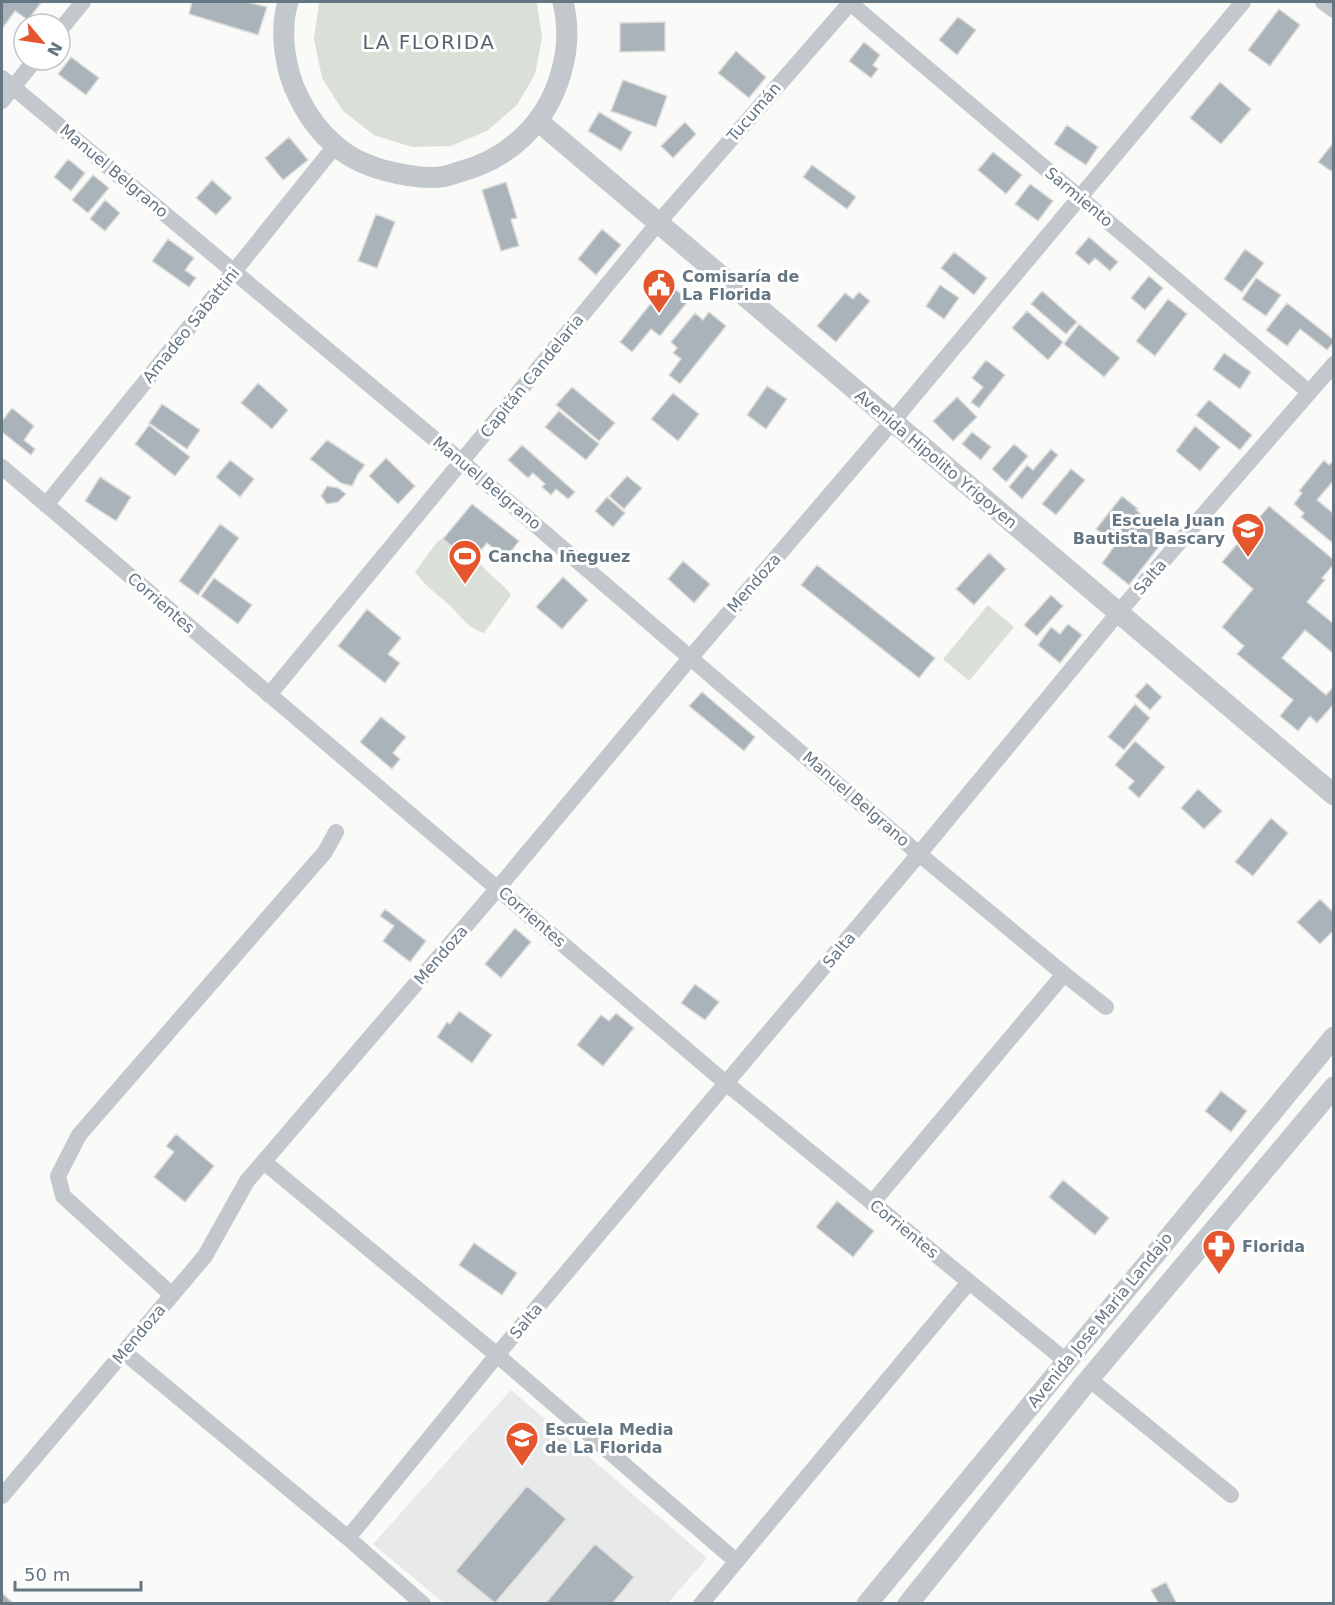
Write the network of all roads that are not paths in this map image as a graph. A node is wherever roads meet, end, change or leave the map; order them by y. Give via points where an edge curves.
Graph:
1 (83, 2) edge
2 (288, 2) edge
3 (563, 2) edge
4 (850, 2) edge
5 (1243, 2) edge
6 (1323, 2) edge
7 (1334, 10) edge
8 (72, 15) edge
9 (20, 72) edge
10 (7, 83) edge
11 (2, 101) edge
12 (538, 121) junction
13 (335, 146) junction
14 (1079, 197) junction
15 (658, 223) junction
16 (235, 271) junction
17 (1334, 364) edge
18 (1309, 392) junction
19 (892, 422) junction
20 (462, 462) junction
21 (2, 467) edge
22 (46, 505) junction
23 (1118, 613) junction
24 (691, 657) junction
25 (269, 695) junction
26 (1334, 795) edge
27 (336, 832) dead end
28 (919, 854) junction
29 (498, 888) junction
30 (1064, 974) junction
31 (1106, 1007) dead end
32 (1334, 1037) edge
33 (727, 1084) junction
34 (1334, 1087) edge
35 (264, 1162) junction
36 (872, 1203) junction
37 (969, 1282) junction
38 (172, 1295) junction
39 (124, 1352) junction
40 (497, 1355) junction
41 (1066, 1361) junction
42 (1089, 1379) junction
43 (1231, 1495) dead end
44 (2, 1496) edge
45 (348, 1538) junction
46 (736, 1561) junction
47 (423, 1604) edge
48 (701, 1604) edge
49 (867, 1604) edge
50 (908, 1604) edge

1 - 8 street
2 - 13 street via 284,48 292,85 310,118
3 - 12 street via 567,19 566,55 556,90
4 - 14 street, Sarmiento
4 - 15 street, Tucumán
5 - 14 street, Mendoza
6 - 7 street
9 - 10 street
10 - 11 street
10 - 16 street, Manuel Belgrano
12 - 13 street via 511,148 478,167 442,177 404,176 368,166
12 - 15 street, Avenida Hipolito Yrigoyen
13 - 16 street, Amadeo Sabattini
14 - 18 street, Sarmiento
14 - 19 street, Mendoza
15 - 19 street, Avenida Hipolito Yrigoyen
15 - 20 street, Capitán Candelaria
16 - 20 street, Manuel Belgrano
16 - 22 street, Amadeo Sabattini
17 - 18 street, Salta
18 - 23 street, Salta
19 - 23 street, Avenida Hipolito Yrigoyen
19 - 24 street, Mendoza
20 - 24 street, Manuel Belgrano
20 - 25 street, Capitán Candelaria
21 - 22 street, Corrientes
22 - 25 street, Corrientes
23 - 26 street, Avenida Hipolito Yrigoyen
23 - 28 street, Salta
24 - 28 street, Manuel Belgrano
24 - 29 street, Mendoza
25 - 29 street, Corrientes
27 - 38 street via 325,852 79,1135 58,1176 63,1196
28 - 30 street, Manuel Belgrano
28 - 33 street, Salta
29 - 33 street, Corrientes
29 - 35 street, Mendoza
30 - 31 street, Manuel Belgrano
30 - 36 street
32 - 41 street, Avenida Jose Maria Landajo
33 - 36 street, Corrientes
33 - 40 street, Salta
34 - 42 street, Avenida Jose Maria Landajo
35 - 38 street, Mendoza via 247,1181 205,1256
35 - 40 street
36 - 37 street, Corrientes
37 - 41 street, Corrientes
37 - 46 street
38 - 39 street, Mendoza
39 - 44 street, Mendoza
39 - 45 street
40 - 45 street, Salta
40 - 46 street
41 - 49 street, Avenida Jose Maria Landajo
42 - 43 street
42 - 50 street, Avenida Jose Maria Landajo
45 - 47 street
46 - 48 street

